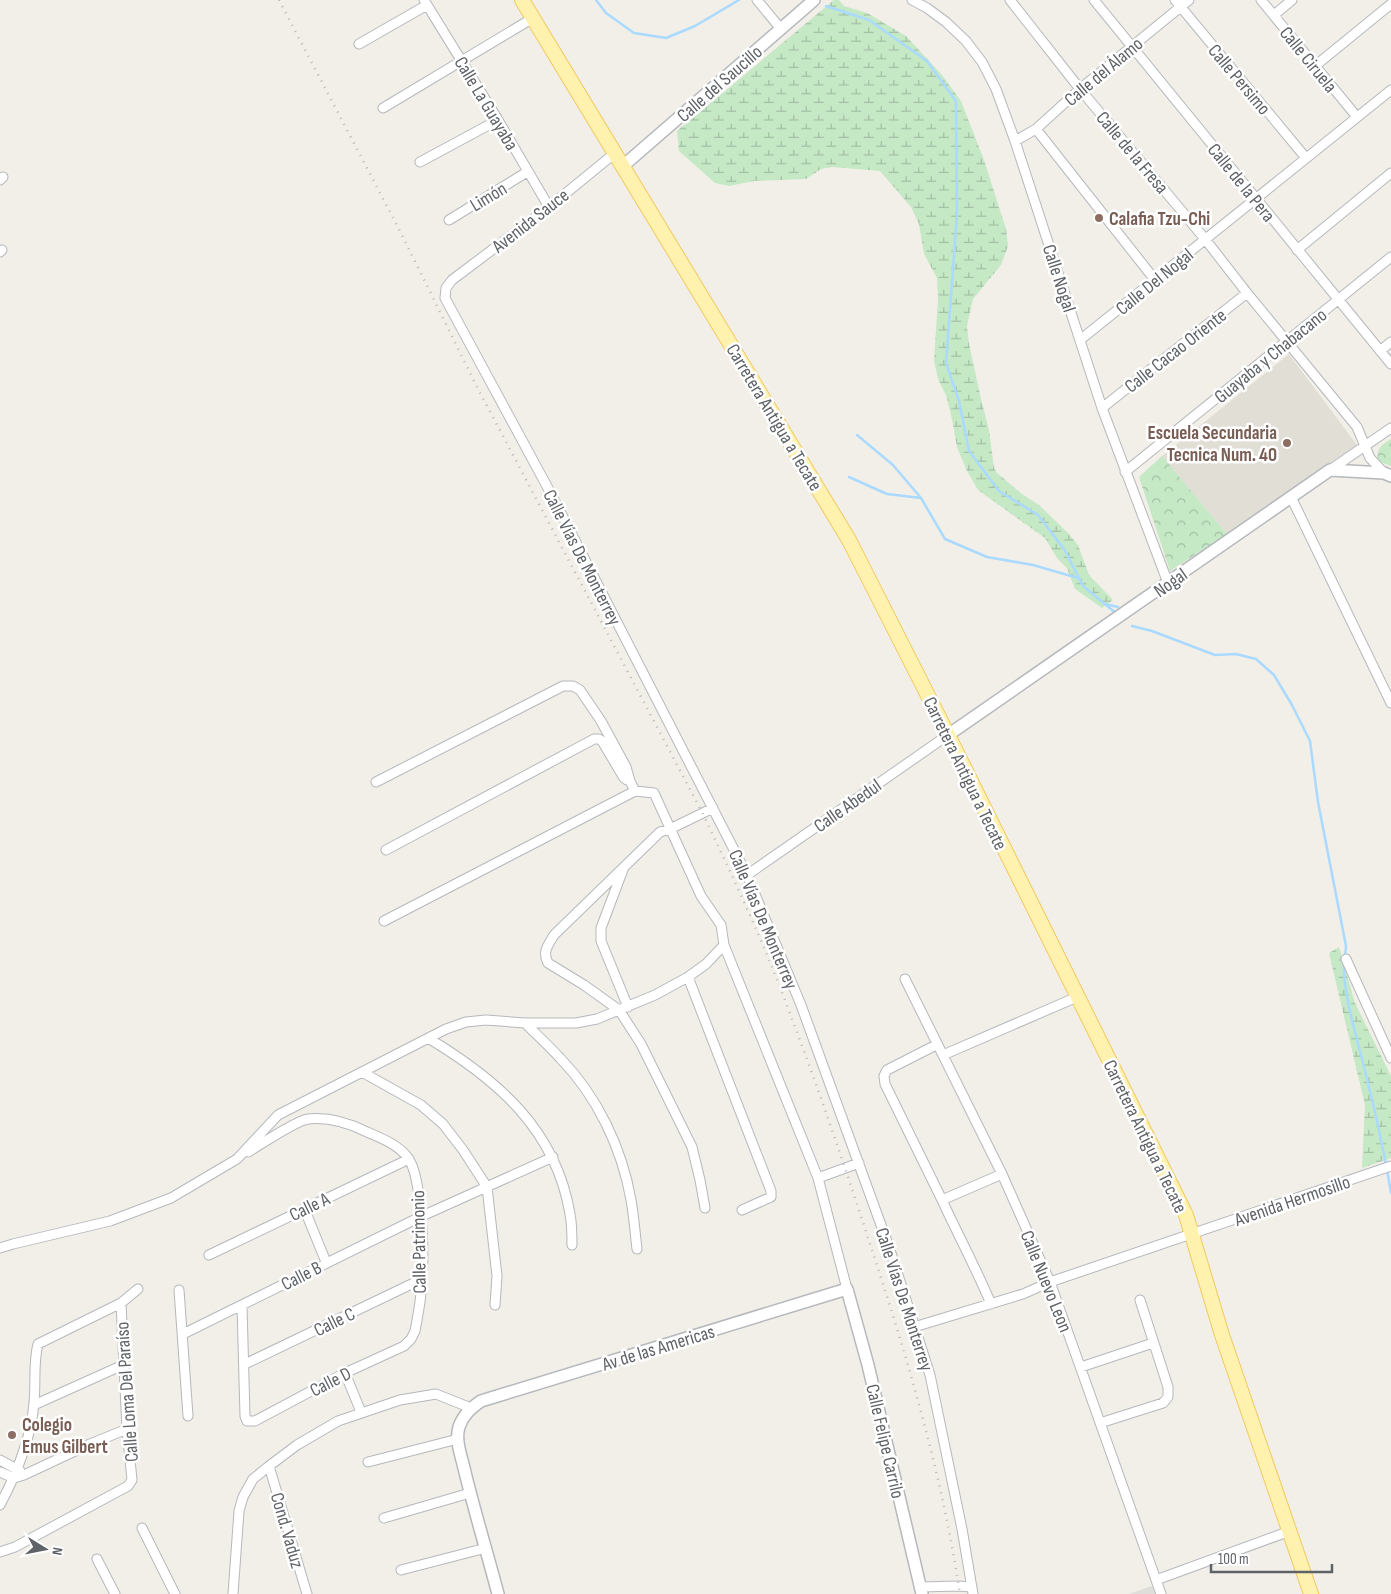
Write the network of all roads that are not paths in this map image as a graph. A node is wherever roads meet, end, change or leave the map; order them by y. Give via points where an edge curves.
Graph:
1 (522, 0) edge
2 (757, 0) edge
3 (814, 0) edge
4 (912, 0) edge
5 (1010, 0) edge
6 (1094, 0) edge
7 (1189, 0) edge
8 (1261, 0) edge
9 (1292, 0) edge
10 (426, 3) edge
11 (1178, 4) edge
12 (1391, 4) edge
13 (1274, 15) junction
14 (533, 18) junction
15 (781, 29) junction
16 (359, 44) dead end
17 (1132, 46) junction
18 (462, 62) junction
19 (1315, 66) junction
20 (1080, 89) junction
21 (1391, 90) edge
22 (383, 108) dead end
23 (1357, 117) junction
24 (498, 120) junction
25 (1036, 128) junction
26 (1015, 140) junction
27 (615, 153) junction
28 (1306, 158) junction
29 (420, 162) dead end
30 (623, 166) junction
31 (528, 172) junction
32 (1391, 173) edge
33 (1255, 199) junction
34 (549, 207) junction
35 (449, 220) dead end
36 (1206, 239) junction
37 (1297, 250) junction
38 (1391, 257) edge
39 (1155, 280) junction
40 (446, 288) joint
41 (1247, 293) junction
42 (1338, 299) junction
43 (1080, 340) junction
44 (1287, 342) junction
45 (1391, 342) edge
46 (1380, 351) junction
47 (1391, 364) edge
48 (1102, 408) junction
49 (1391, 428) edge
50 (1364, 446) junction
51 (1330, 470) junction
52 (1125, 472) junction
53 (1388, 474) edge
54 (1291, 497) junction
55 (1168, 583) junction
56 (1391, 702) edge
57 (948, 735) junction
58 (630, 781) junction
59 (376, 782) dead end
60 (635, 791) junction
61 (713, 808) junction
62 (670, 829) junction
63 (386, 850) dead end
64 (625, 864) junction
65 (747, 874) junction
66 (384, 921) dead end
67 (724, 944) junction
68 (1346, 960) dead end
69 (688, 977) junction
70 (905, 979) dead end
71 (1077, 997) junction
72 (623, 1008) junction
73 (525, 1023) junction
74 (428, 1038) junction
75 (936, 1044) junction
76 (943, 1055) junction
77 (1391, 1058) edge
78 (362, 1072) junction
79 (553, 1157) junction
80 (237, 1159) junction
81 (409, 1159) junction
82 (858, 1163) junction
83 (1391, 1166) edge
84 (1002, 1174) junction
85 (818, 1178) junction
86 (487, 1186) junction
87 (942, 1200) junction
88 (304, 1208) junction
89 (705, 1208) dead end
90 (742, 1210) dead end
91 (420, 1217) junction
92 (1192, 1233) junction
93 (572, 1245) dead end
94 (0, 1248) edge
95 (637, 1249) dead end
96 (209, 1255) dead end
97 (326, 1262) junction
98 (422, 1278) junction
99 (1050, 1282) junction
100 (847, 1289) junction
101 (138, 1290) dead end
102 (179, 1290) dead end
103 (1140, 1300) dead end
104 (121, 1303) junction
105 (991, 1304) junction
106 (495, 1305) dead end
107 (242, 1306) junction
108 (914, 1327) junction
109 (182, 1334) junction
110 (412, 1339) joint
111 (1153, 1344) junction
112 (244, 1364) junction
113 (123, 1365) junction
114 (1081, 1367) junction
115 (345, 1373) junction
116 (34, 1405) junction
117 (471, 1408) junction
118 (361, 1412) junction
119 (188, 1416) dead end
120 (1100, 1423) junction
121 (127, 1429) junction
122 (458, 1439) junction
123 (0, 1460) edge
124 (368, 1462) dead end
125 (269, 1466) junction
126 (0, 1472) edge
127 (18, 1474) junction
128 (470, 1494) junction
129 (0, 1505) edge
130 (384, 1518) dead end
131 (142, 1528) dead end
132 (1290, 1531) junction
133 (486, 1548) junction
134 (0, 1552) edge
135 (97, 1559) dead end
136 (401, 1570) dead end
137 (1156, 1580) junction
138 (921, 1590) edge
139 (973, 1590) edge
140 (115, 1594) edge
141 (175, 1594) edge
142 (233, 1594) edge
143 (307, 1594) edge
144 (498, 1594) edge
145 (1161, 1594) edge
146 (1311, 1594) edge

1 - 14 main road, Carretera Antigua a Tecate
2 - 15 street
3 - 15 street, Calle del Saucillo
4 - 26 street, Calle Nogal via 946,22 982,62
5 - 20 street, Calle de la Fresa
6 - 17 street, Calle de la Pera
7 - 11 street, Calle del Álamo
8 - 13 street, Calle Ciruela
9 - 13 street
10 - 16 street
10 - 18 street, Calle La Guayaba
11 - 17 street, Calle del Álamo
11 - 28 street, Calle Persimo
12 - 19 street
13 - 19 street, Calle Ciruela
14 - 18 street
14 - 27 main road, Carretera Antigua a Tecate
15 - 30 street, Calle del Saucillo
17 - 20 street, Calle del Álamo
17 - 33 street, Calle de la Pera
18 - 22 street
18 - 24 street, Calle La Guayaba
19 - 23 street, Calle Ciruela
20 - 25 street, Calle del Álamo
20 - 36 street, Calle de la Fresa
21 - 23 street, Calle Del Nogal
23 - 28 street, Calle Del Nogal
24 - 29 street
24 - 31 street, Calle La Guayaba
25 - 26 street, Calle del Álamo
25 - 39 street
26 - 43 street, Calle Nogal
27 - 30 main road, Carretera Antigua a Tecate
27 - 34 street, Avenida Sauce
28 - 33 street, Calle Del Nogal
30 - 57 main road, Carretera Antigua a Tecate via 837,518
31 - 34 street, Calle La Guayaba
31 - 35 street, Limón
32 - 37 street
33 - 36 street, Calle Del Nogal
33 - 37 street, Calle de la Pera
34 - 40 street, Avenida Sauce via 452,280
36 - 39 street, Calle Del Nogal
36 - 41 street, Calle de la Fresa
37 - 42 street, Calle de la Pera
38 - 42 street, Guayaba y Chabacano
39 - 43 street, Calle Del Nogal
40 - 61 street, Calle Vías De Monterrey via 445,298 549,490
41 - 44 street, Calle de la Fresa
41 - 48 street, Calle Cacao Oriente
42 - 44 street, Guayaba y Chabacano
42 - 46 street, Calle de la Pera
43 - 48 street, Calle Nogal
44 - 50 street, Calle de la Fresa via 1357,426
44 - 52 street, Guayaba y Chabacano
45 - 46 street
46 - 47 street, Calle de la Pera
48 - 52 street, Calle Nogal
49 - 50 street, Nogal
50 - 51 street, Nogal
50 - 53 street, Calle de la Fresa via 1370,458
51 - 53 street
51 - 54 street, Nogal
52 - 55 street, Calle Nogal
54 - 55 street, Nogal
54 - 56 street
55 - 57 street, Nogal
57 - 65 street, Calle Abedul
57 - 71 main road, Carretera Antigua a Tecate
58 - 59 street via 601,721 580,690 562,686
58 - 60 street
58 - 63 street via 624,778 602,741 594,739
60 - 62 street via 654,793
60 - 66 street
61 - 62 street
61 - 65 street, Calle Vías De Monterrey
62 - 64 street via 660,832
62 - 67 street via 701,896 721,925
64 - 72 street via 601,928 601,941
64 - 72 street via 554,936 545,957 548,964
65 - 82 street, Calle Vías De Monterrey via 800,1005
67 - 69 street via 706,964
67 - 85 street
68 - 77 street
69 - 72 street
69 - 90 street via 771,1191 772,1197
70 - 75 street, Calle Nuevo Leon
71 - 76 street
71 - 92 main road, Carretera Antigua a Tecate
72 - 73 street via 597,1019 576,1023
72 - 89 street via 692,1147
73 - 74 street via 466,1022
73 - 95 street via 562,1059 596,1105 610,1132 631,1199
74 - 78 street
74 - 79 street via 475,1068 497,1087 521,1110
75 - 76 street, Calle Nuevo Leon
75 - 87 street via 888,1070 884,1076
76 - 84 street, Calle Nuevo Leon
78 - 80 street via 278,1115
78 - 86 street via 421,1105 443,1124
79 - 86 street, Calle B
79 - 93 street via 571,1216
80 - 81 street via 306,1119 352,1125 381,1138
80 - 94 street via 171,1198 110,1221
81 - 88 street, Calle A
81 - 91 street, Calle Patrimonio via 415,1173
82 - 85 street
82 - 108 street, Calle Vías De Monterrey
83 - 92 street, Avenida Hermosillo
84 - 87 street
84 - 99 street, Calle Nuevo Leon
85 - 100 street
86 - 91 street, Calle B
86 - 106 street via 497,1276
87 - 105 street
88 - 96 street, Calle A
88 - 97 street
91 - 97 street, Calle B
91 - 98 street, Calle Patrimonio
92 - 99 street, Avenida Hermosillo
92 - 132 main road, Carretera Antigua a Tecate via 1222,1336
97 - 107 street, Calle B
98 - 110 street, Calle Patrimonio
98 - 112 street, Calle C
99 - 105 street, Avenida Hermosillo
99 - 114 street, Calle Nuevo Leon
100 - 117 street, Av de las Americas via 481,1401
100 - 138 street, Calle Felipe Carrilo
101 - 104 street
102 - 109 street
103 - 111 street
104 - 113 street, Calle Loma Del Paraíso
104 - 116 street via 38,1344
105 - 108 street, Avenida Hermosillo
107 - 109 street, Calle B
107 - 112 street
108 - 139 street, Calle Vías De Monterrey via 930,1375
109 - 119 street
110 - 115 street, Calle D via 404,1346
111 - 114 street
111 - 120 street via 1168,1387 1168,1397 1163,1403
112 - 115 street, Calle D via 245,1416 248,1421 255,1421
113 - 116 street
113 - 121 street, Calle Loma Del Paraíso
114 - 120 street, Calle Nuevo Leon
115 - 118 street
116 - 127 street
117 - 118 street via 436,1394 400,1400
117 - 122 street via 459,1427
118 - 125 street via 338,1421 297,1445
120 - 137 street, Calle Nuevo Leon
121 - 127 street
121 - 134 street, Calle Loma Del Paraíso via 132,1480 128,1486
122 - 124 street
122 - 128 street
123 - 127 street
125 - 142 street via 253,1479 239,1511
125 - 143 street, Cond. Vaduz
126 - 127 street
127 - 129 street
128 - 130 street
128 - 133 street
131 - 141 street
132 - 137 street
132 - 146 main road, Carretera Antigua a Tecate
133 - 136 street
133 - 144 street
135 - 140 street
137 - 145 street, Calle Nuevo Leon
138 - 139 street via 958,1586

